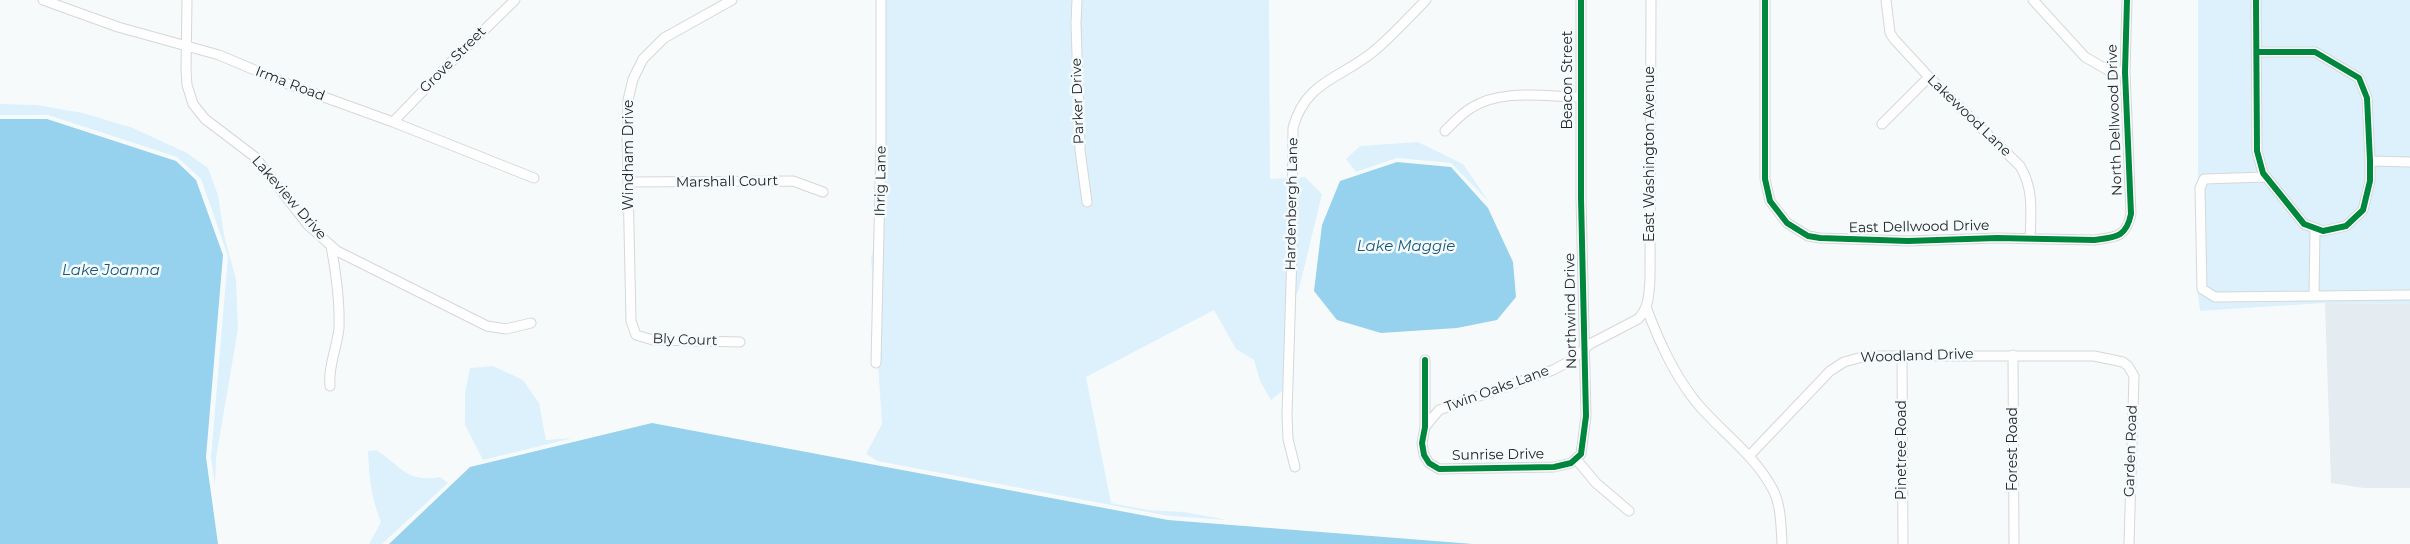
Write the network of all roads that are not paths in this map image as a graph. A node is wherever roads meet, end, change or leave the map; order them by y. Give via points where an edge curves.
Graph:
1 (43, 0) edge
2 (187, 0) edge
3 (515, 0) edge
4 (732, 0) edge
5 (881, 0) edge
6 (1077, 0) edge
7 (1426, 0) edge
8 (1581, 0) edge
9 (1651, 0) edge
10 (1765, 0) edge
11 (1886, 0) edge
12 (2033, 0) edge
13 (2127, 0) edge
14 (2256, 0) edge
15 (187, 45) junction
16 (2257, 52) junction
17 (2125, 72) junction
18 (1929, 77) junction
19 (1581, 98) junction
20 (393, 122) junction
21 (1882, 124) dead end
22 (1446, 131) dead end
23 (1581, 161) joint
24 (2370, 161) junction
25 (2410, 162) edge
26 (2266, 177) junction
27 (534, 178) dead end
28 (628, 182) junction
29 (823, 192) dead end
30 (1087, 202) dead end
31 (2315, 229) junction
32 (2120, 235) joint
33 (2030, 239) junction
34 (331, 246) junction
35 (2314, 295) junction
36 (2410, 295) edge
37 (1646, 307) junction
38 (531, 323) dead end
39 (633, 331) joint
40 (740, 342) dead end
41 (1583, 349) junction
42 (1902, 355) junction
43 (2014, 355) junction
44 (1425, 360) dead end
45 (2123, 362) joint
46 (876, 363) dead end
47 (330, 386) dead end
48 (1425, 427) junction
49 (1750, 455) junction
50 (1576, 459) junction
51 (1295, 466) dead end
52 (1628, 511) dead end
53 (1782, 544) edge
54 (1903, 544) edge
55 (2014, 544) edge
56 (2128, 544) edge

1 - 15 street, Irma Road via 118,28
2 - 15 street, Lakeview Drive
3 - 20 street, Grove Street
4 - 28 street, Windham Drive via 664,38 638,68 628,100
5 - 46 street, Ihrig Lane
6 - 30 street, Parker Drive via 1080,150
7 - 51 street, Hardenbergh Lane via 1375,50 1314,90 1295,120 1286,415
8 - 19 street, Beacon Street
9 - 37 street, East Washington Avenue via 1650,278
10 - 33 street, East Dellwood Drive via 1766,191 1786,224 1808,236 1848,241
11 - 18 street, Lakewood Lane via 1890,33
12 - 17 street via 2085,56 2106,69
13 - 17 street, North Dellwood Drive
14 - 16 street
15 - 20 street, Irma Road
15 - 34 street, Lakeview Drive via 187,85 200,113 255,158 308,225
16 - 24 street via 2315,52 2359,78 2367,98
16 - 26 street via 2257,151
17 - 32 street, North Dellwood Drive via 2131,214 2127,229
18 - 21 street
18 - 33 street, Lakewood Lane via 2020,166 2030,186
19 - 22 street via 1497,98 1471,108
19 - 23 street, Beacon Street
20 - 27 street, Irma Road
23 - 41 street, Northwind Drive
24 - 25 street
24 - 31 street via 2370,181 2363,210 2346,226 2323,231
26 - 31 street via 2304,224
26 - 35 street via 2204,179 2200,188 2202,289 2215,297
28 - 29 street, Marshall Court via 794,181
28 - 39 street, Windham Drive
31 - 35 street
32 - 33 street, East Dellwood Drive via 2094,240
34 - 38 street, Lakeview Drive via 487,326 506,329
34 - 47 street via 339,326 330,368
35 - 36 street
37 - 41 street, Twin Oaks Lane via 1638,319
37 - 49 street via 1658,338 1682,382 1718,425
39 - 40 street, Bly Court via 653,340
41 - 48 street, Twin Oaks Lane via 1553,370 1439,410
41 - 50 street, Northwind Drive via 1586,422 1582,451
42 - 43 street, Woodland Drive
42 - 49 street, Woodland Drive via 1866,356 1844,362 1816,386
42 - 54 street, Pinetree Road
43 - 45 street, Woodland Drive via 2094,356
43 - 55 street, Forest Road
44 - 48 street
45 - 56 street, Garden Road via 2132,371 2134,386
48 - 50 street, Sunrise Drive via 1422,442 1425,456 1439,469 1554,467
49 - 53 street via 1775,495
50 - 52 street via 1596,483

